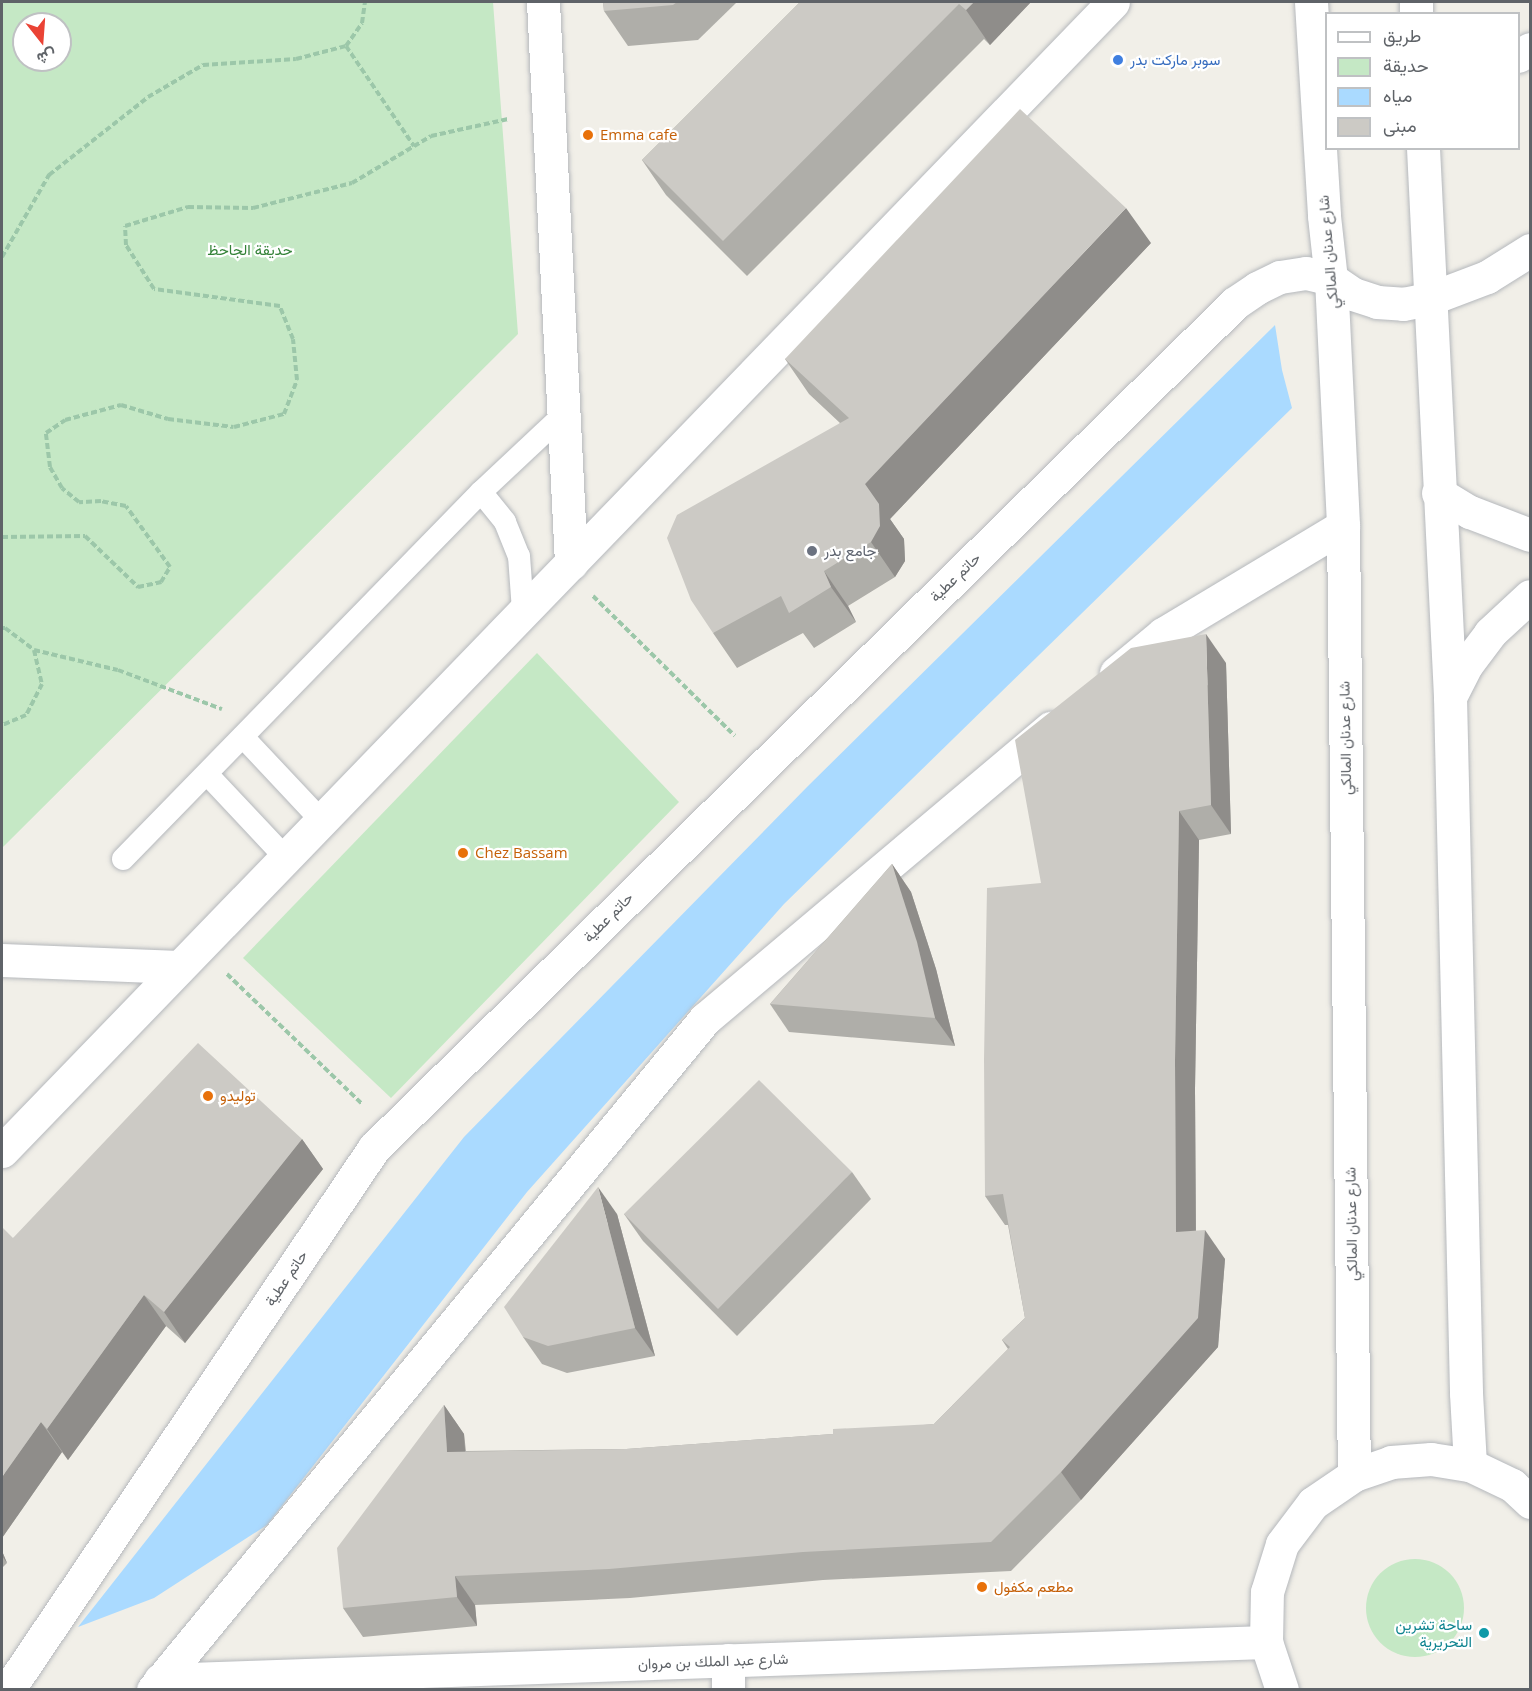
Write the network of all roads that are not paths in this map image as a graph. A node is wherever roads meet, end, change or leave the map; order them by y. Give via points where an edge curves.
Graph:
1 (543, 2) edge
2 (1113, 2) edge
3 (1311, 2) edge
4 (1423, 150) edge
5 (1530, 250) edge
6 (1331, 279) junction
7 (1429, 299) junction
8 (564, 414) junction
9 (481, 492) junction
10 (1438, 493) junction
11 (1343, 526) junction
12 (1530, 535) edge
13 (568, 565) junction
14 (1530, 596) edge
15 (522, 611) junction
16 (1450, 697) junction
17 (251, 730) junction
18 (207, 774) junction
19 (321, 820) junction
20 (285, 857) junction
21 (123, 859) dead end
22 (189, 957) junction
23 (2, 960) edge
24 (2, 1151) edge
25 (1470, 1465) junction
26 (1354, 1475) junction
27 (1530, 1502) edge
28 (1266, 1642) junction
29 (728, 1675) edge
30 (156, 1685) edge
31 (8, 1689) edge
32 (1282, 1689) edge

1 - 8 street
2 - 13 street
3 - 6 street, شارع عدنان المالكي
4 - 7 street
5 - 7 street via 1487,277
6 - 7 street via 1353,294 1377,302 1403,304
6 - 11 street, شارع عدنان المالكي
6 - 31 street, حاتم عطية via 1306,273 1281,277 1235,303 374,1148
7 - 10 street
8 - 9 lane
8 - 13 street
9 - 15 lane via 505,522 519,556
9 - 17 lane
10 - 12 street via 1478,516
10 - 16 street
11 - 26 street, شارع عدنان المالكي
11 - 30 street via 1163,634 705,1019
13 - 15 street
14 - 16 street via 1490,633 1467,664
15 - 19 street
16 - 25 street
17 - 18 lane
17 - 19 lane
18 - 20 lane
18 - 21 lane
19 - 20 street
20 - 22 street
22 - 23 street
22 - 24 street
25 - 26 street via 1431,1459 1391,1462
25 - 27 street via 1512,1485
26 - 28 street via 1312,1503 1282,1544 1266,1592
28 - 29 street, شارع عبد الملك بن مروان
28 - 32 street
29 - 30 street, شارع عبد الملك بن مروان

